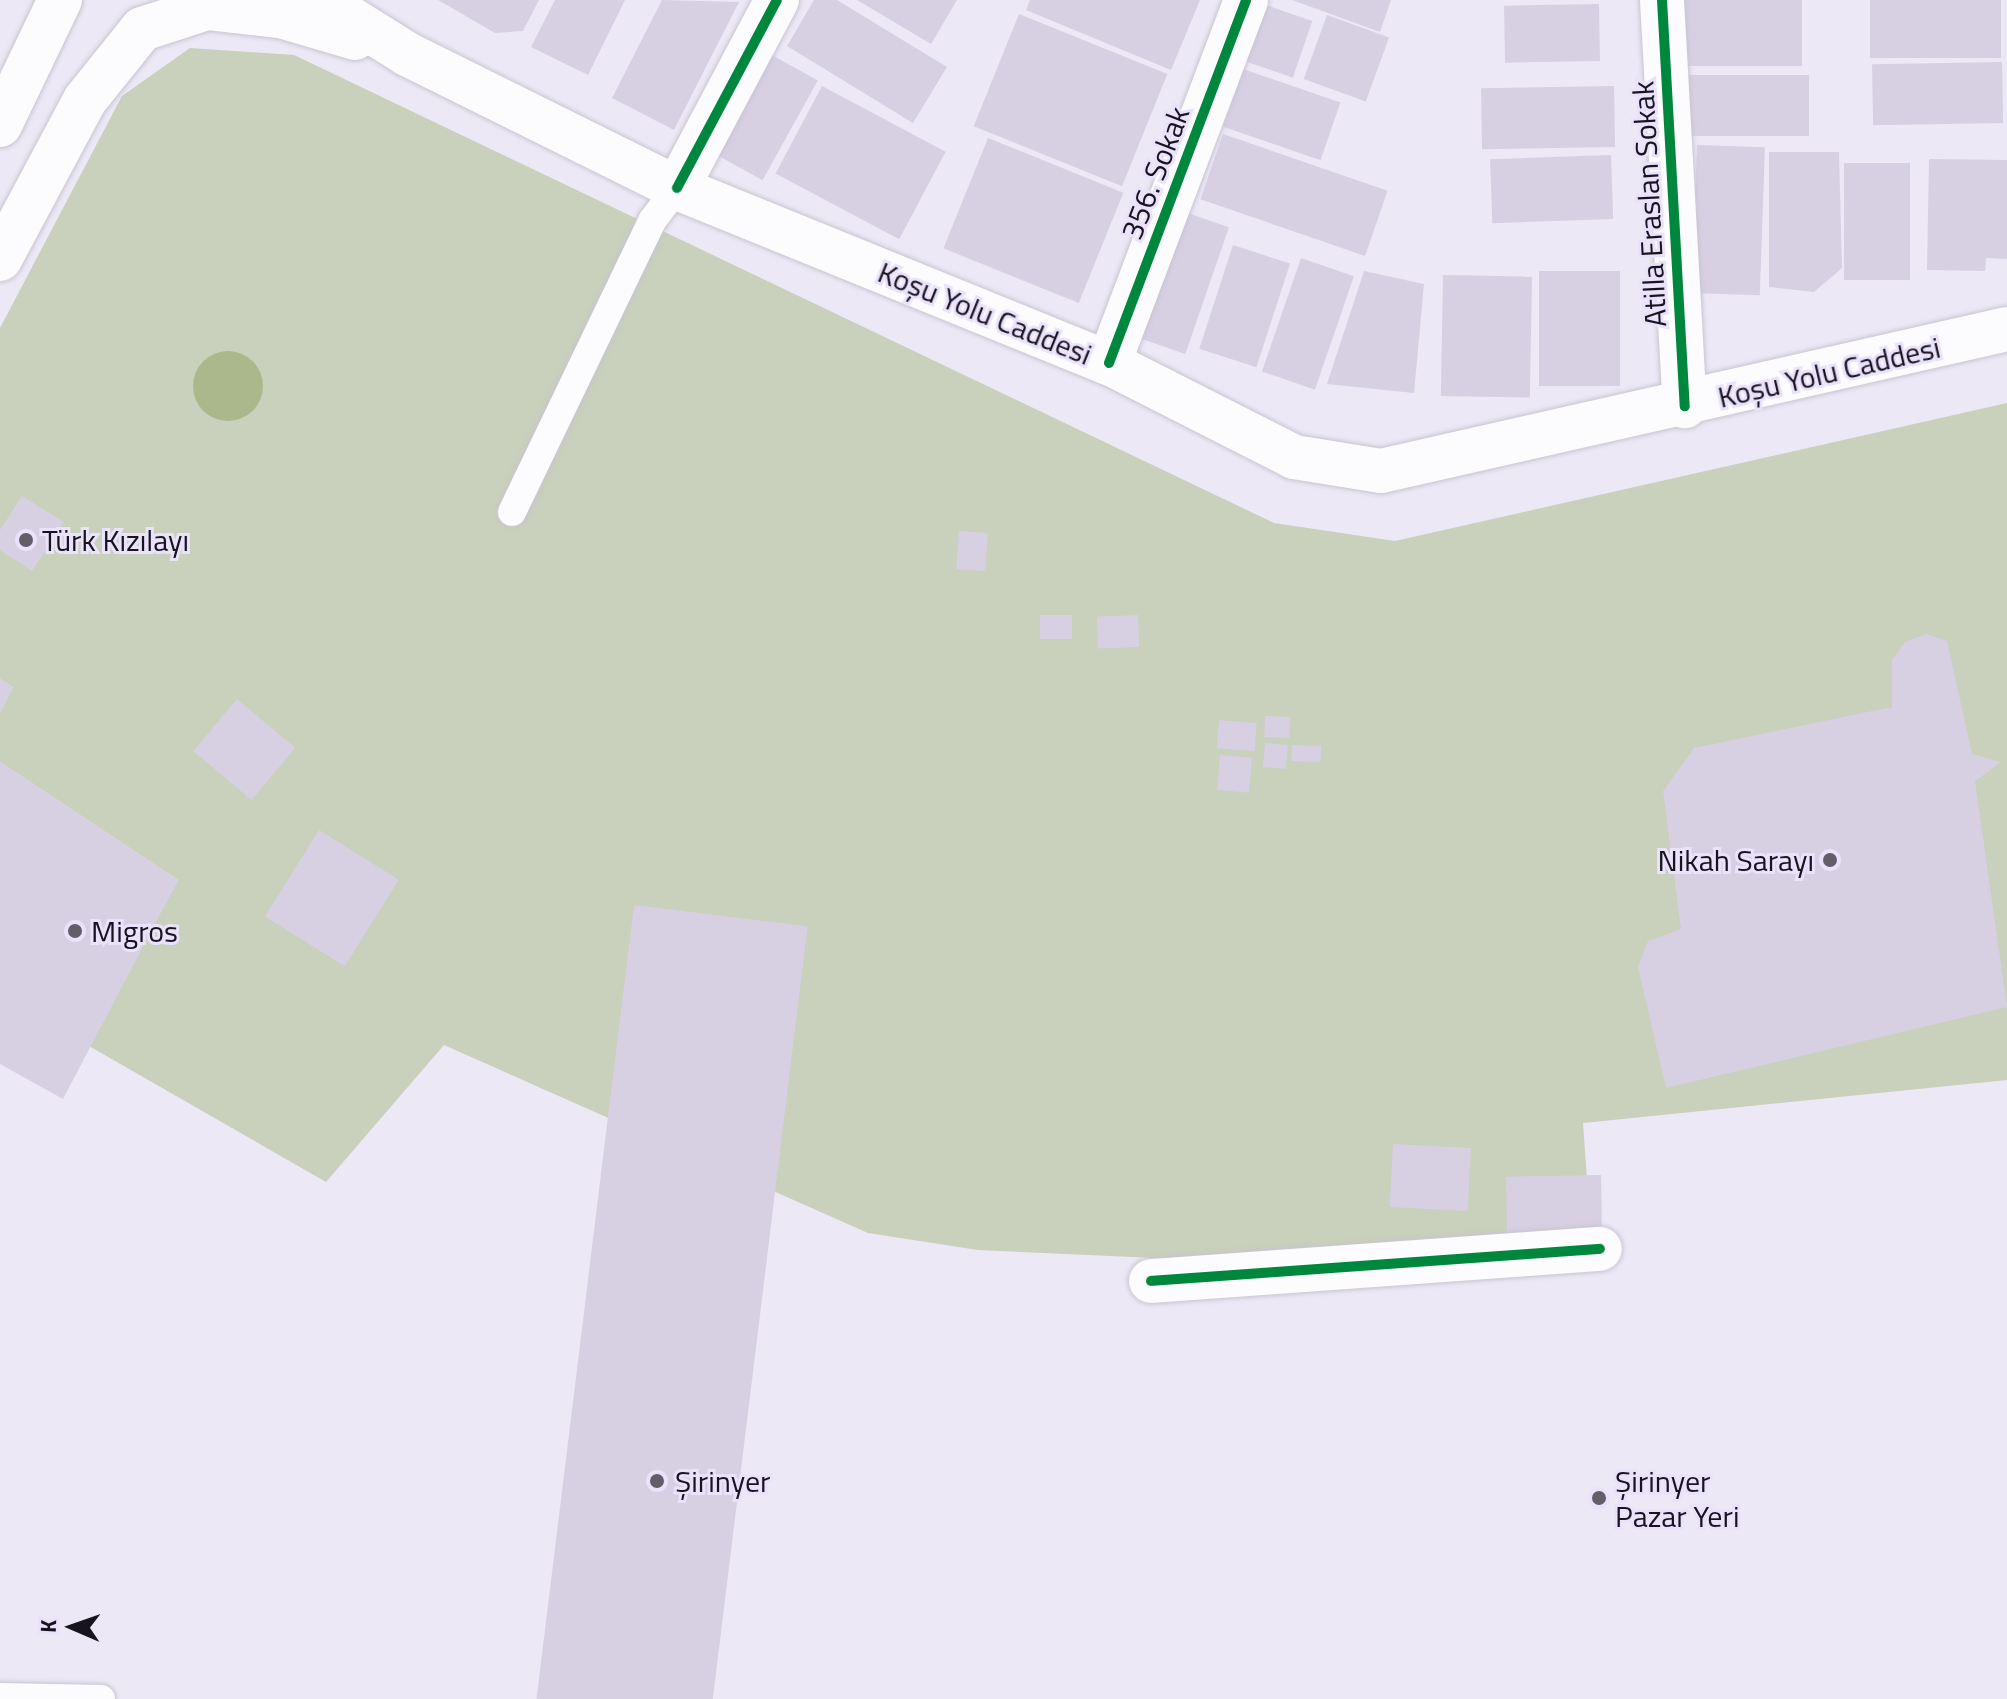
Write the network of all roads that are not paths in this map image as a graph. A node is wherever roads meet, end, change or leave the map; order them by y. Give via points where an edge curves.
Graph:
1 (60, 0) edge
2 (321, 0) edge
3 (777, 0) edge
4 (1246, 0) edge
5 (1662, 0) edge
6 (407, 54) junction
7 (0, 125) edge
8 (677, 188) junction
9 (0, 259) edge
10 (2007, 329) edge
11 (1109, 363) junction
12 (1685, 406) junction
13 (512, 512) dead end
14 (1600, 1249) dead end
15 (1151, 1281) dead end
16 (0, 1697) edge
17 (101, 1699) edge

1 - 7 main road
2 - 6 main road, Koşu Yolu Caddesi
3 - 8 main road
4 - 11 main road, 356. Sokak
5 - 12 main road, Atilla Eraslan Sokak
6 - 8 main road, Koşu Yolu Caddesi
6 - 9 main road via 280,16 207,8 142,29 85,100
8 - 11 main road, Koşu Yolu Caddesi
8 - 13 lane via 652,221
10 - 12 main road, Koşu Yolu Caddesi
11 - 12 main road, Koşu Yolu Caddesi via 1294,457 1381,471
14 - 15 main road
16 - 17 lane

